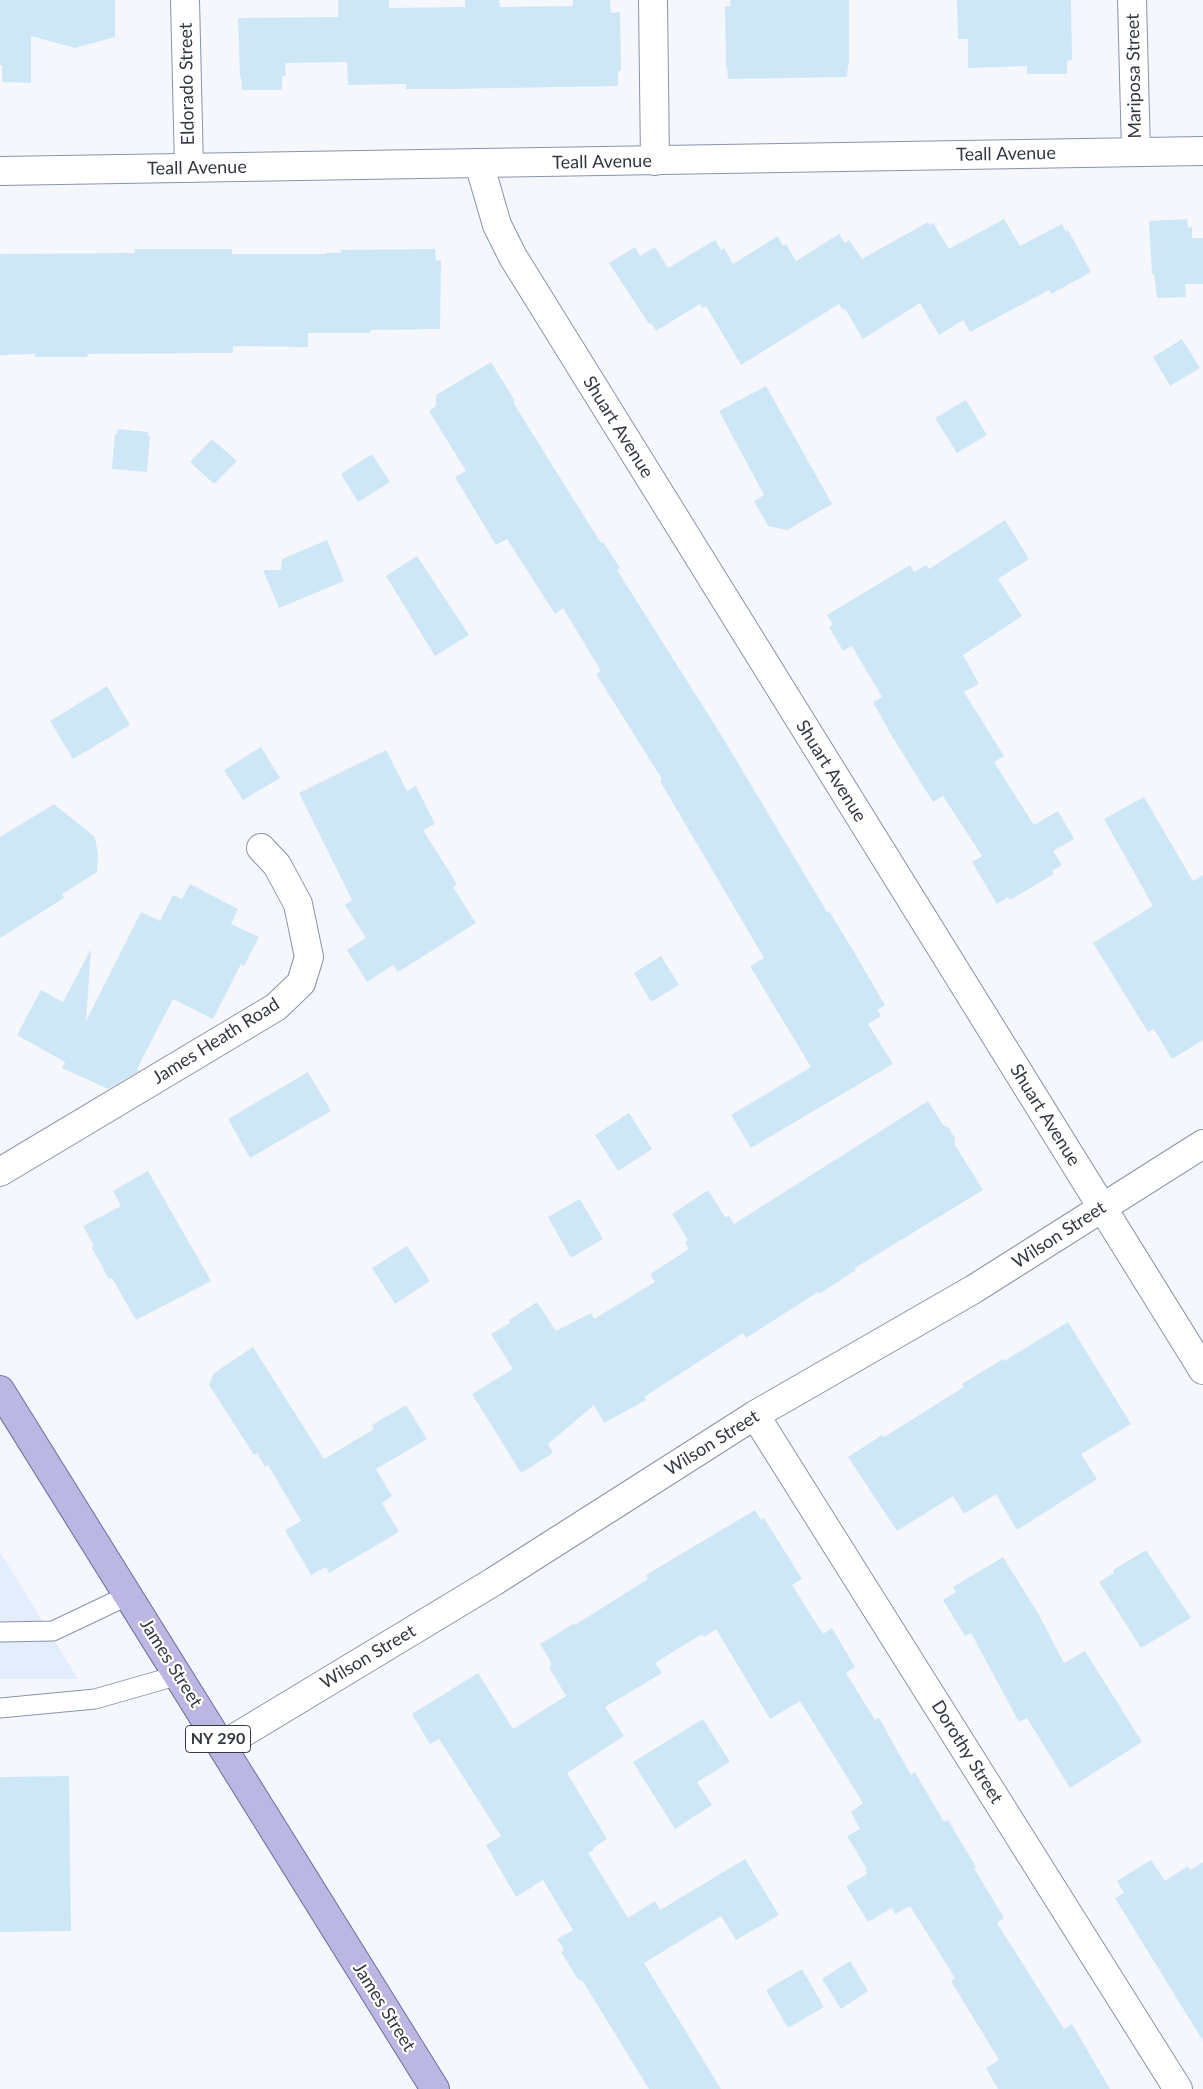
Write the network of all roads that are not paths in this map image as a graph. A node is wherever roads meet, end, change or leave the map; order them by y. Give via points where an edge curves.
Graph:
1 (186, 0) edge
2 (653, 0) edge
3 (1132, 0) edge
4 (1203, 151) edge
5 (1136, 152) junction
6 (655, 161) junction
7 (479, 163) junction
8 (189, 168) junction
9 (0, 172) edge
10 (261, 848) dead end
11 (1203, 1144) edge
12 (0, 1172) edge
13 (1102, 1207) junction
14 (1203, 1370) edge
15 (0, 1390) edge
16 (756, 1415) junction
17 (129, 1595) junction
18 (0, 1632) edge
19 (179, 1675) junction
20 (0, 1708) edge
21 (222, 1746) junction
22 (435, 2089) edge
23 (1178, 2089) edge

1 - 8 street, Eldorado Street
2 - 6 street
3 - 5 street, Mariposa Street
4 - 5 street, Teall Avenue
5 - 6 street, Teall Avenue
6 - 7 street, Teall Avenue
7 - 8 street, Teall Avenue
7 - 13 street, Shuart Avenue via 497,225 513,257
8 - 9 street, Teall Avenue
10 - 12 street, James Heath Road via 277,865 298,904 309,957 302,983 276,1007
11 - 13 street, Wilson Street
13 - 14 street, Shuart Avenue
13 - 16 street, Wilson Street via 974,1289
15 - 17 main road, James Street / NY 290
16 - 21 street, Wilson Street via 493,1582
16 - 23 street, Dorothy Street
17 - 18 lane via 54,1631
17 - 19 main road, James Street / NY 290
19 - 20 lane via 96,1699
19 - 21 main road, James Street / NY 290
21 - 22 main road, James Street / NY 290

